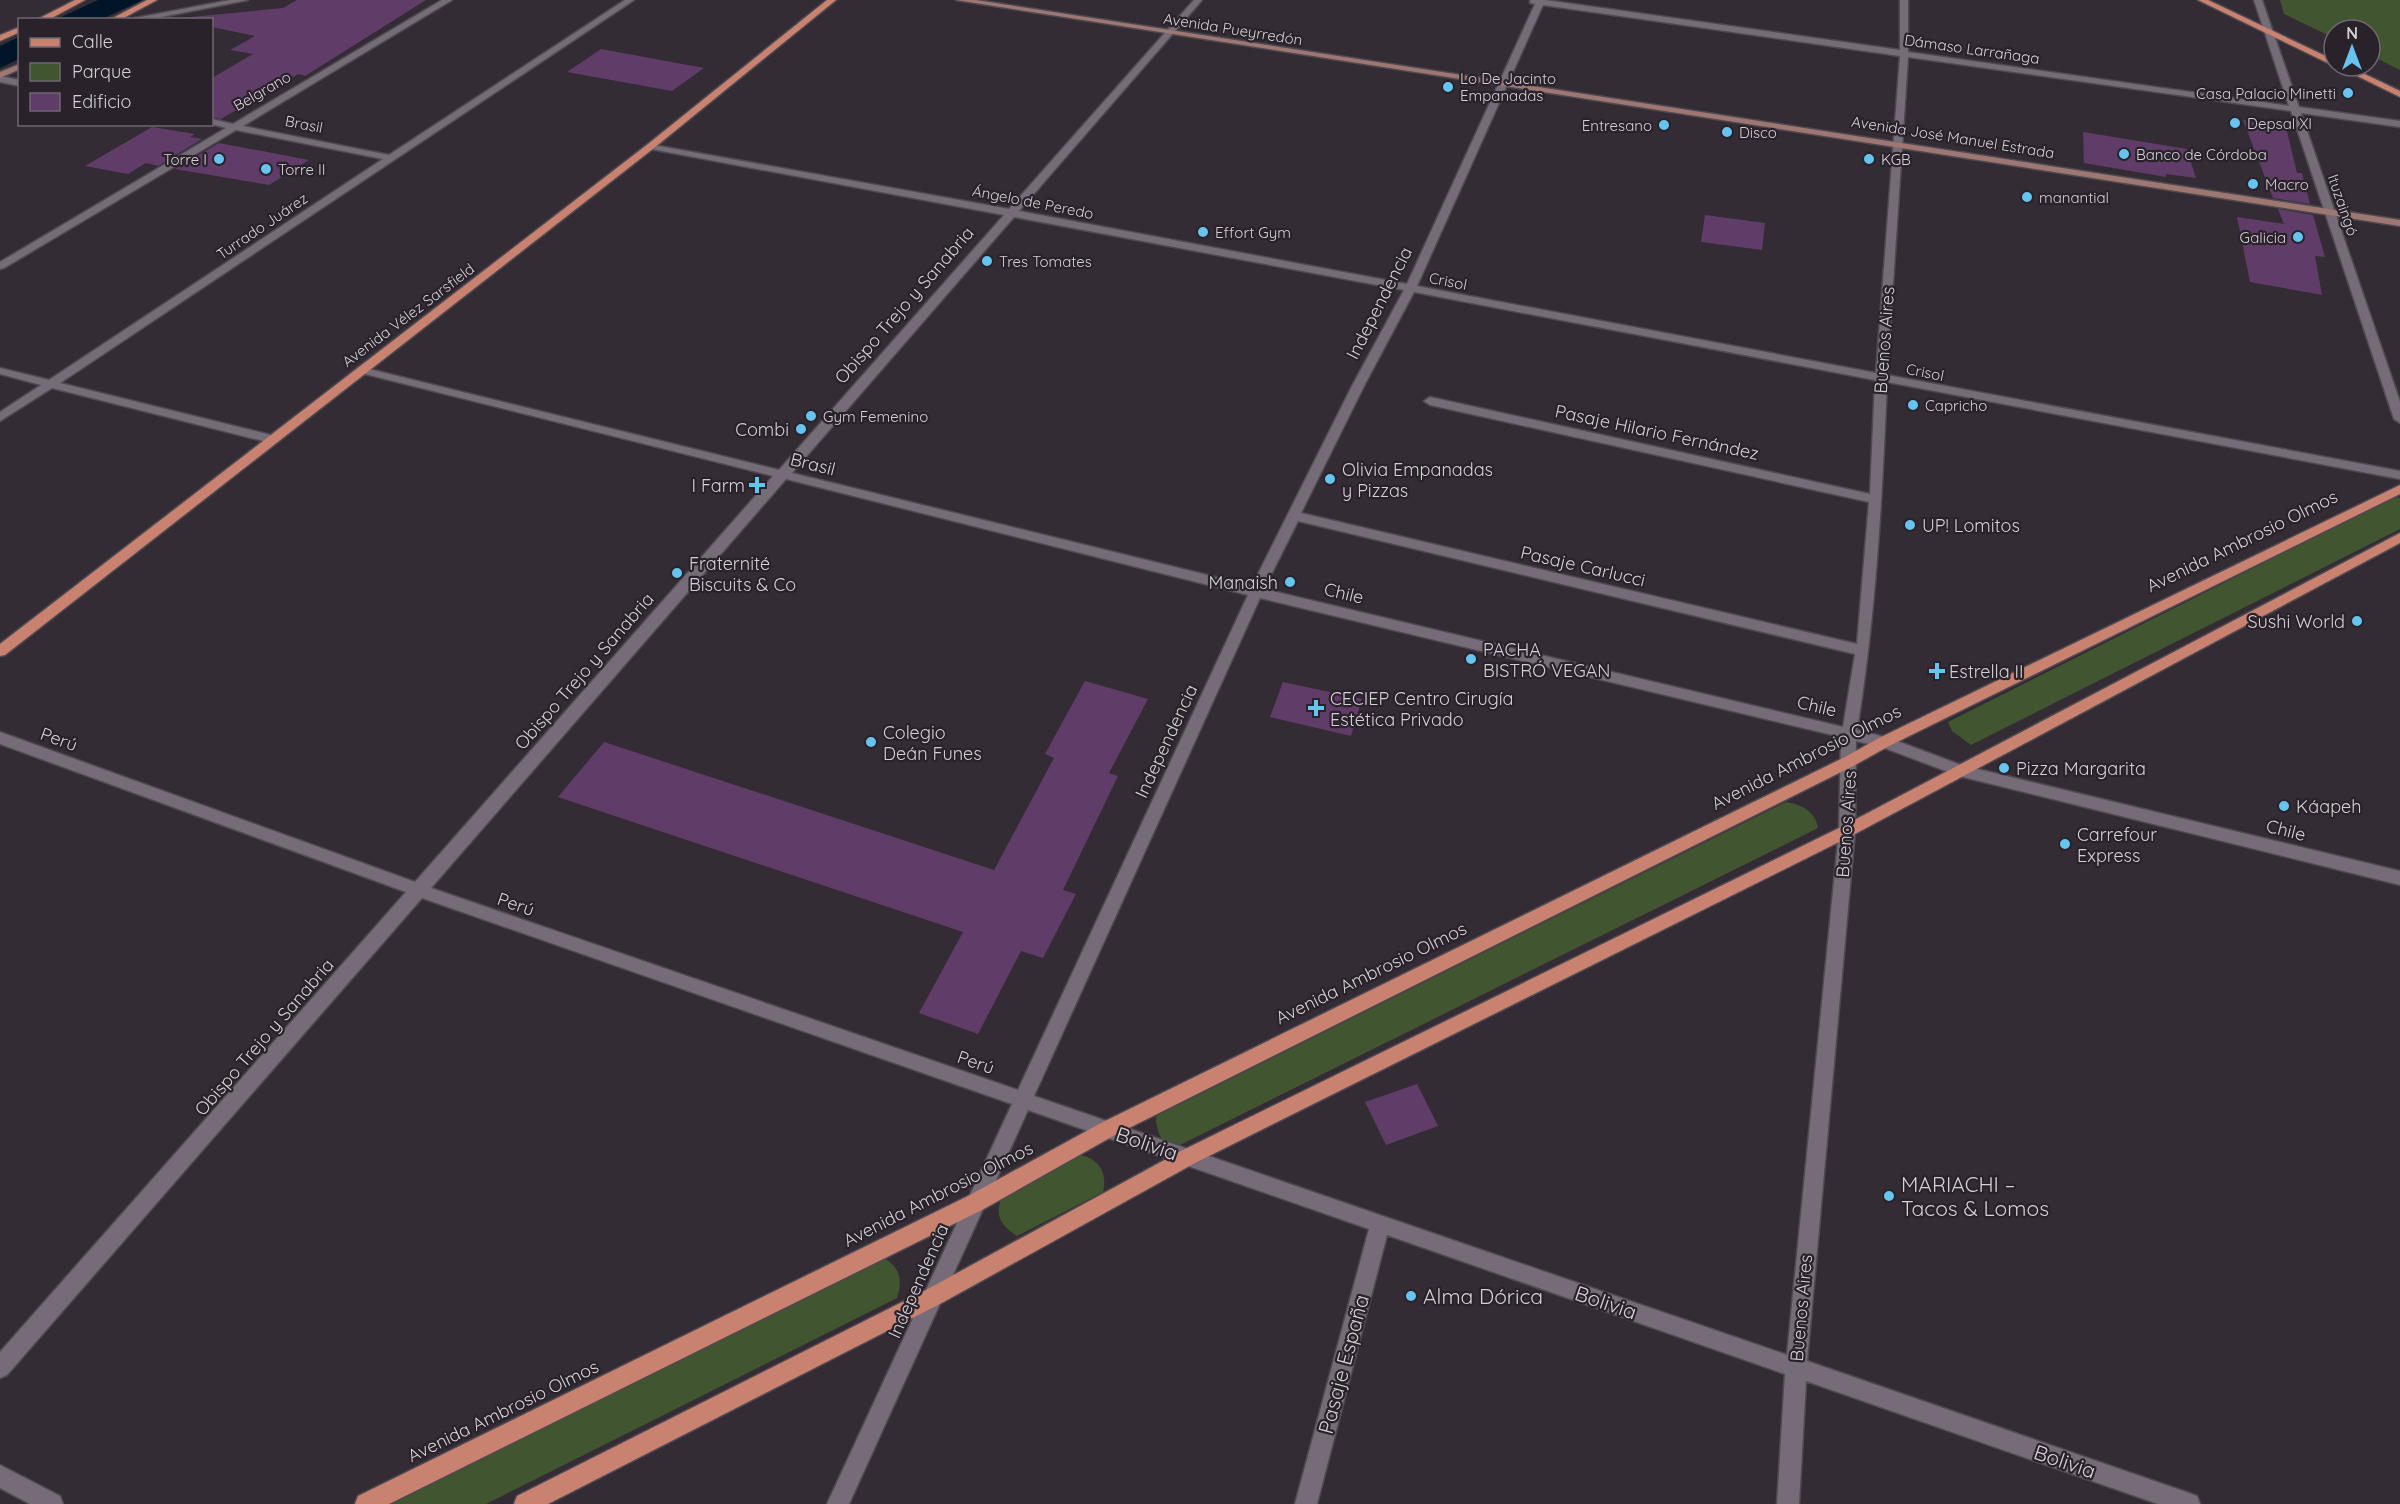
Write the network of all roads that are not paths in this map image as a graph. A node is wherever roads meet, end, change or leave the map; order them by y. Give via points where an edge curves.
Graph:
1 (77, 0) edge
2 (153, 0) edge
3 (244, 0) edge
4 (448, 0) edge
5 (608, 0) edge
6 (832, 0) edge
7 (960, 0) edge
8 (1198, 0) edge
9 (1529, 0) edge
10 (1904, 0) edge
11 (2202, 0) edge
12 (2258, 0) edge
13 (628, 1) edge
14 (1540, 1) edge
15 (44, 18) edge
16 (117, 18) edge
17 (140, 18) edge
18 (18, 30) edge
19 (2269, 32) junction
20 (1170, 33) junction
21 (18, 37) edge
22 (0, 39) edge
23 (1904, 53) junction
24 (2322, 57) edge
25 (18, 67) edge
26 (0, 77) edge
27 (2366, 78) edge
28 (18, 82) edge
29 (1502, 83) junction
30 (2400, 94) edge
31 (2296, 109) junction
32 (213, 122) edge
33 (2400, 124) edge
34 (232, 126) junction
35 (1897, 144) junction
36 (651, 146) junction
37 (390, 158) junction
38 (1010, 212) junction
39 (2329, 212) junction
40 (2400, 223) edge
41 (0, 266) edge
42 (1410, 290) junction
43 (361, 370) junction
44 (0, 371) edge
45 (1881, 379) junction
46 (50, 385) junction
47 (1430, 401) dead end
48 (0, 417) edge
49 (2400, 419) edge
50 (271, 439) junction
51 (2400, 475) edge
52 (783, 476) junction
53 (2400, 489) edge
54 (1875, 499) junction
55 (1295, 516) junction
56 (2400, 537) edge
57 (1256, 592) junction
58 (0, 651) edge
59 (1863, 651) junction
60 (1849, 734) junction
61 (0, 738) edge
62 (1884, 742) junction
63 (1850, 761) junction
64 (1959, 770) junction
65 (1847, 831) junction
66 (2400, 878) edge
67 (418, 890) junction
68 (1022, 1099) junction
69 (1108, 1129) junction
70 (1188, 1157) junction
71 (975, 1203) junction
72 (1380, 1223) junction
73 (931, 1298) junction
74 (0, 1368) edge
75 (1796, 1368) junction
76 (0, 1476) edge
77 (52, 1504) edge
78 (366, 1504) edge
79 (525, 1504) edge
80 (838, 1504) edge
81 (1306, 1504) edge
82 (1788, 1504) edge
83 (2189, 1504) edge

1 - 15 main road
2 - 16 main road
3 - 17 street
4 - 34 street, Belgrano
5 - 13 street
6 - 36 main road, Avenida Vélez Sarsfield
7 - 20 main road, Avenida Pueyrredón
8 - 20 street, Obispo Trejo y Sanabria
9 - 14 street, Dámaso Larrañaga
10 - 23 street, Buenos Aires
11 - 19 main road
12 - 19 street, Ituzaingó
13 - 37 street, Turrado Juárez
14 - 23 street, Dámaso Larrañaga
14 - 29 street, Independencia
18 - 22 main road
19 - 24 main road
19 - 31 street, Ituzaingó
20 - 29 main road, Avenida Pueyrredón
20 - 38 street, Obispo Trejo y Sanabria
21 - 22 main road
23 - 31 street, Dámaso Larrañaga
23 - 35 street, Buenos Aires
25 - 26 main road
26 - 28 street
27 - 30 main road
29 - 35 main road, Avenida José Manuel Estrada
29 - 42 street, Independencia
31 - 33 street, Dámaso Larrañaga
31 - 39 street, Ituzaingó
32 - 34 street, Brasil
34 - 37 street, Brasil
34 - 41 street, Belgrano
35 - 39 main road, Avenida José Manuel Estrada
35 - 45 street, Buenos Aires
36 - 38 street, Ángelo de Peredo
36 - 43 main road, Avenida Vélez Sarsfield
37 - 46 street, Turrado Juárez
38 - 42 street, Ángelo de Peredo
38 - 52 street, Obispo Trejo y Sanabria
39 - 40 main road, Avenida José Manuel Estrada
39 - 49 street, Ituzaingó
42 - 45 street, Crisol
42 - 55 street, Independencia
43 - 50 main road, Avenida Vélez Sarsfield
43 - 52 street, Brasil
44 - 46 street
45 - 51 street, Crisol
45 - 54 street, Buenos Aires
46 - 48 street, Turrado Juárez
46 - 50 street
47 - 54 street, Pasaje Hilario Fernández
50 - 58 main road, Avenida Vélez Sarsfield
52 - 57 street, Brasil
52 - 67 street, Obispo Trejo y Sanabria
53 - 62 main road, Avenida Ambrosio Olmos
54 - 59 street, Buenos Aires
55 - 57 street, Independencia
55 - 59 street, Pasaje Carlucci
56 - 64 main road
57 - 60 street, Chile
57 - 68 street, Independencia
59 - 60 street, Buenos Aires
60 - 62 street, Chile
60 - 63 street, Buenos Aires
61 - 67 street, Perú
62 - 63 main road, Avenida Ambrosio Olmos
62 - 64 street, Chile
63 - 65 street, Buenos Aires
63 - 69 main road, Avenida Ambrosio Olmos
64 - 65 main road
64 - 66 street, Chile
65 - 70 main road
65 - 75 street, Buenos Aires
67 - 68 street, Perú
67 - 74 street, Obispo Trejo y Sanabria
68 - 69 street, Bolivia
68 - 71 street, Independencia
69 - 70 street, Bolivia
69 - 71 main road, Avenida Ambrosio Olmos
70 - 72 street, Bolivia
70 - 73 main road
71 - 73 street, Independencia
71 - 78 main road, Avenida Ambrosio Olmos
72 - 75 street, Bolivia
72 - 81 street, Pasaje España
73 - 79 main road
73 - 80 street, Independencia
75 - 82 street, Buenos Aires
75 - 83 street, Bolivia
76 - 77 street

